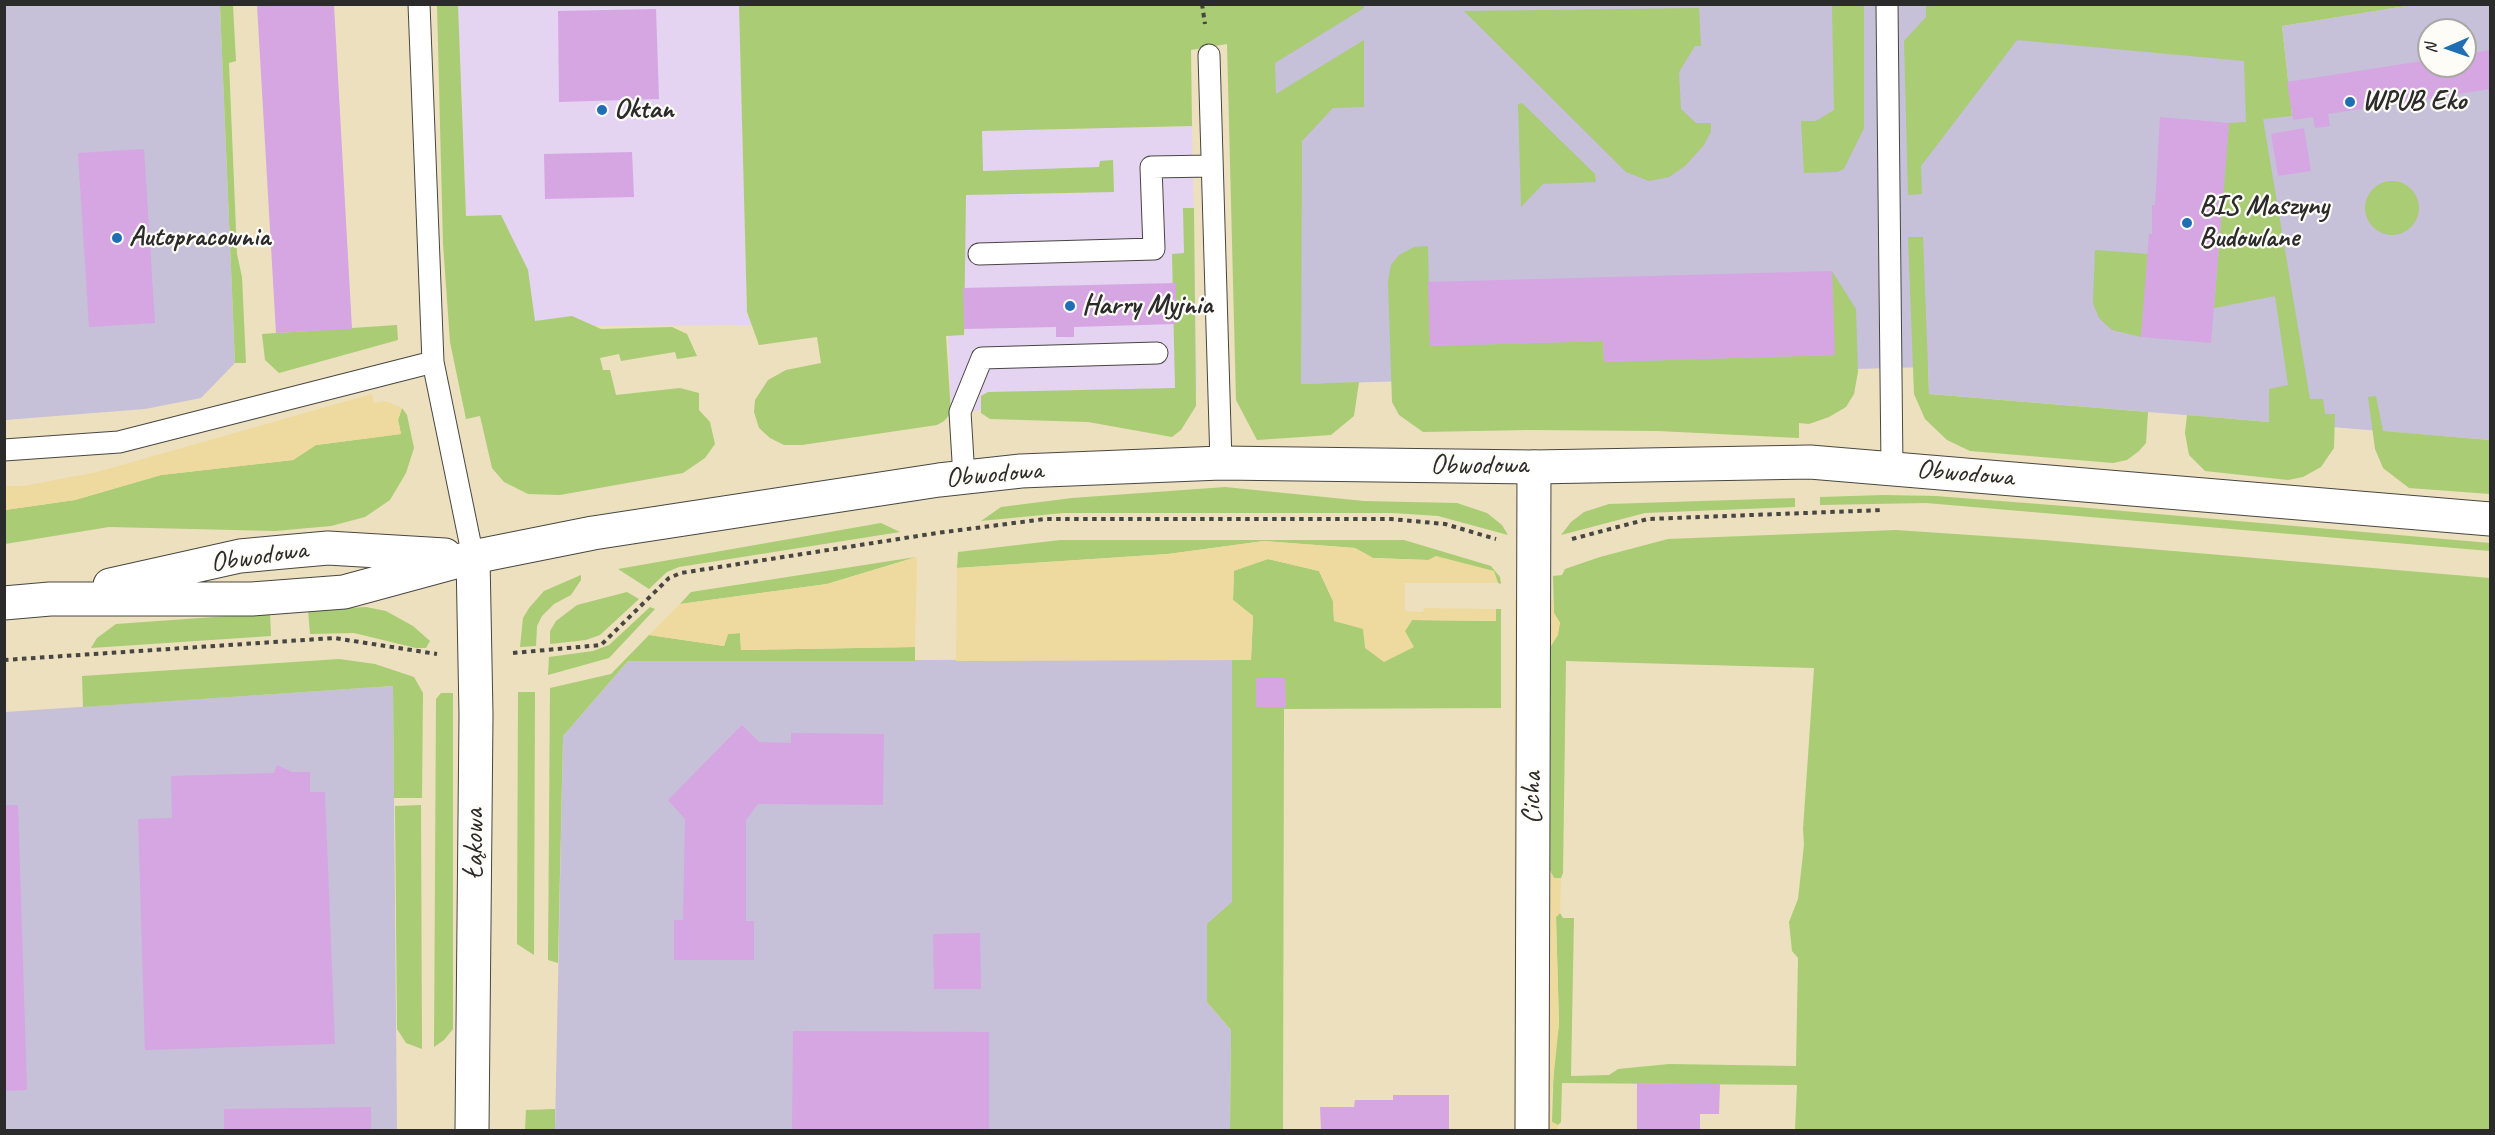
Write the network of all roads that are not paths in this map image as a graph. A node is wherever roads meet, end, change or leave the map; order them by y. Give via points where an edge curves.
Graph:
1 (419, 4) edge
2 (1887, 4) edge
3 (1209, 54) dead end
4 (1212, 166) junction
5 (979, 254) dead end
6 (1157, 352) dead end
7 (433, 362) junction
8 (4, 450) edge
9 (1221, 463) junction
10 (1534, 466) junction
11 (1892, 468) junction
12 (964, 477) junction
13 (2490, 519) edge
14 (473, 557) junction
15 (50, 599) junction
16 (4, 603) edge
17 (472, 1131) edge
18 (1532, 1131) edge

1 - 7 lane
2 - 11 lane
3 - 4 lane
4 - 5 lane via 1151,167 1154,249
4 - 9 lane
6 - 12 lane via 982,358 960,412
7 - 8 lane via 119,442
7 - 14 lane
9 - 10 main road, Obwodowa
9 - 12 main road, Obwodowa
10 - 11 main road, Obwodowa via 1810,462
10 - 18 main road, Cicha
11 - 13 main road, Obwodowa
12 - 14 main road, Obwodowa via 602,531
14 - 15 main road, Obwodowa via 344,592 252,599
14 - 15 main road, Obwodowa via 328,549 240,556
14 - 17 main road, Łąkowa via 476,715
15 - 16 main road, Obwodowa

